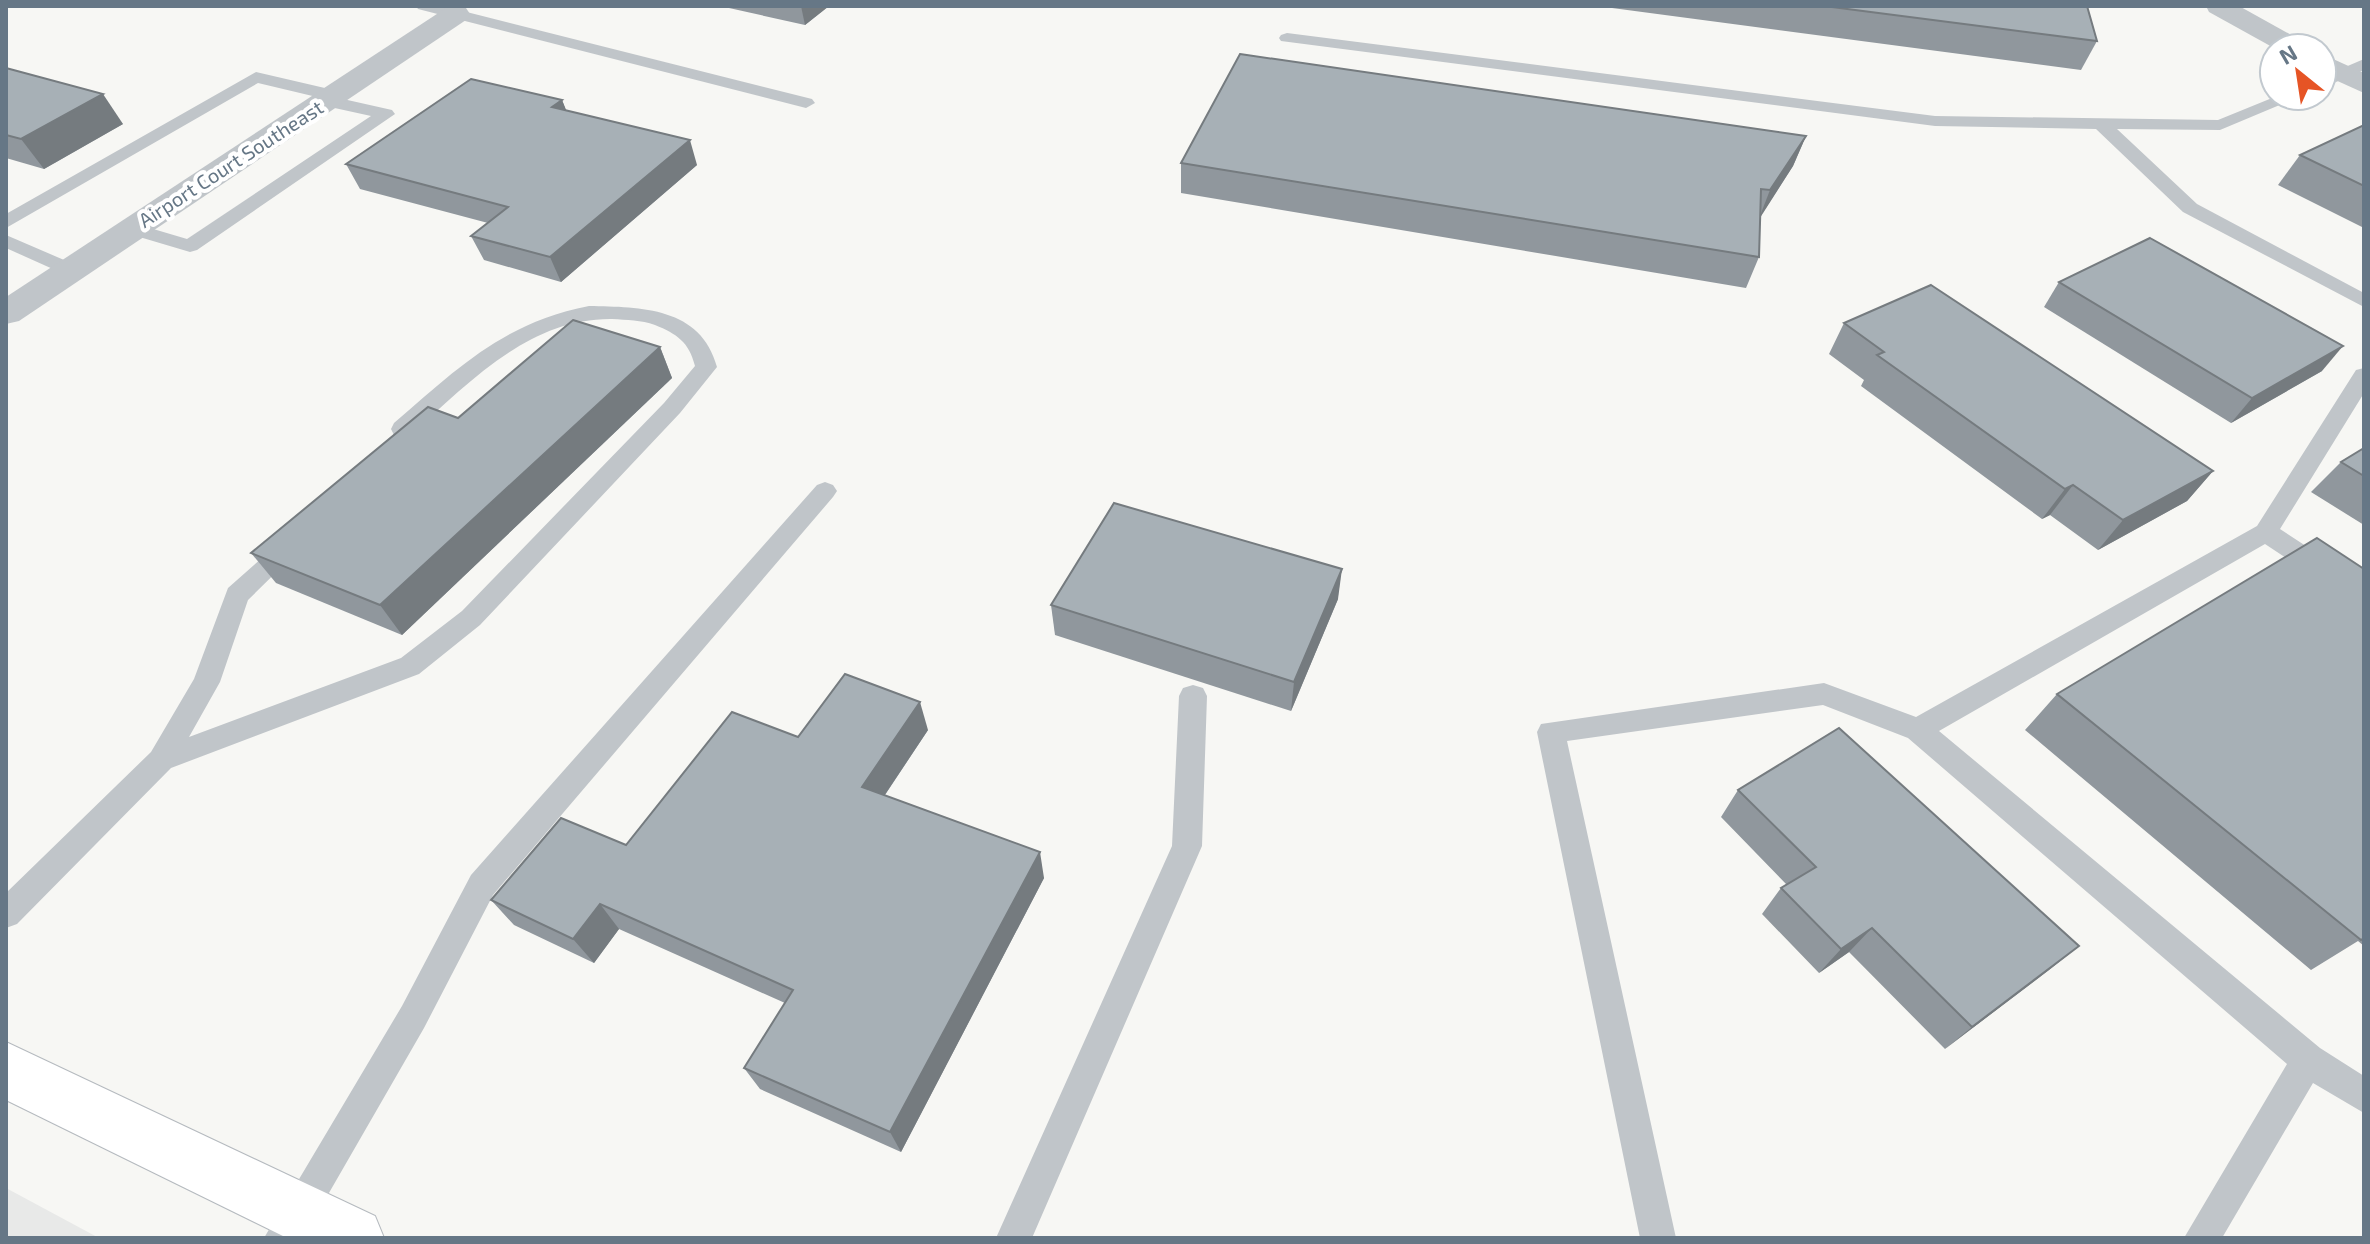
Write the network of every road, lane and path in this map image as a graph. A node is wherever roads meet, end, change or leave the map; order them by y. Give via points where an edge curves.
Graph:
1 (424, 6) edge
2 (2219, 6) edge
3 (456, 14) junction
4 (2265, 32) edge
5 (1287, 38) dead end
6 (331, 98) junction
7 (806, 103) dead end
8 (2258, 110) edge
9 (2101, 124) junction
10 (6, 222) edge
11 (133, 229) junction
12 (6, 241) edge
13 (71, 270) junction
14 (2364, 301) edge
15 (6, 313) edge
16 (2364, 375) edge
17 (389, 441) edge
18 (825, 491) dead end
19 (2266, 532) junction
20 (303, 534) edge
21 (2364, 597) edge
22 (1193, 696) edge
23 (1918, 730) junction
24 (161, 760) junction
25 (6, 914) edge
26 (2308, 1060) junction
27 (6, 1070) edge
28 (2364, 1096) edge
29 (291, 1225) edge
30 (353, 1238) edge
31 (1014, 1238) edge
32 (1658, 1238) edge
33 (2202, 1238) edge

1 - 3 lane
2 - 4 street
3 - 6 street, Airport Court Southeast
3 - 7 lane
5 - 9 lane via 1935,121
6 - 10 lane via 256,77
6 - 11 street, Airport Court Southeast
6 - 11 lane via 386,114 190,246
8 - 9 lane via 2220,125
9 - 14 lane via 2190,208
11 - 13 street, Airport Court Southeast
12 - 13 lane
13 - 15 street, Airport Court Southeast
16 - 19 lane
17 - 24 lane via 502,345 568,314 597,309 652,316 691,333 702,349 706,367 672,408 471,618 410,666
18 - 29 lane via 482,885 413,1017
19 - 21 lane
19 - 23 lane
20 - 24 lane via 237,595 207,682
22 - 31 lane via 1187,846
23 - 26 lane
23 - 32 lane via 1824,694 1551,732
24 - 25 lane
26 - 28 lane
26 - 33 lane
27 - 29 main road
29 - 30 main road

